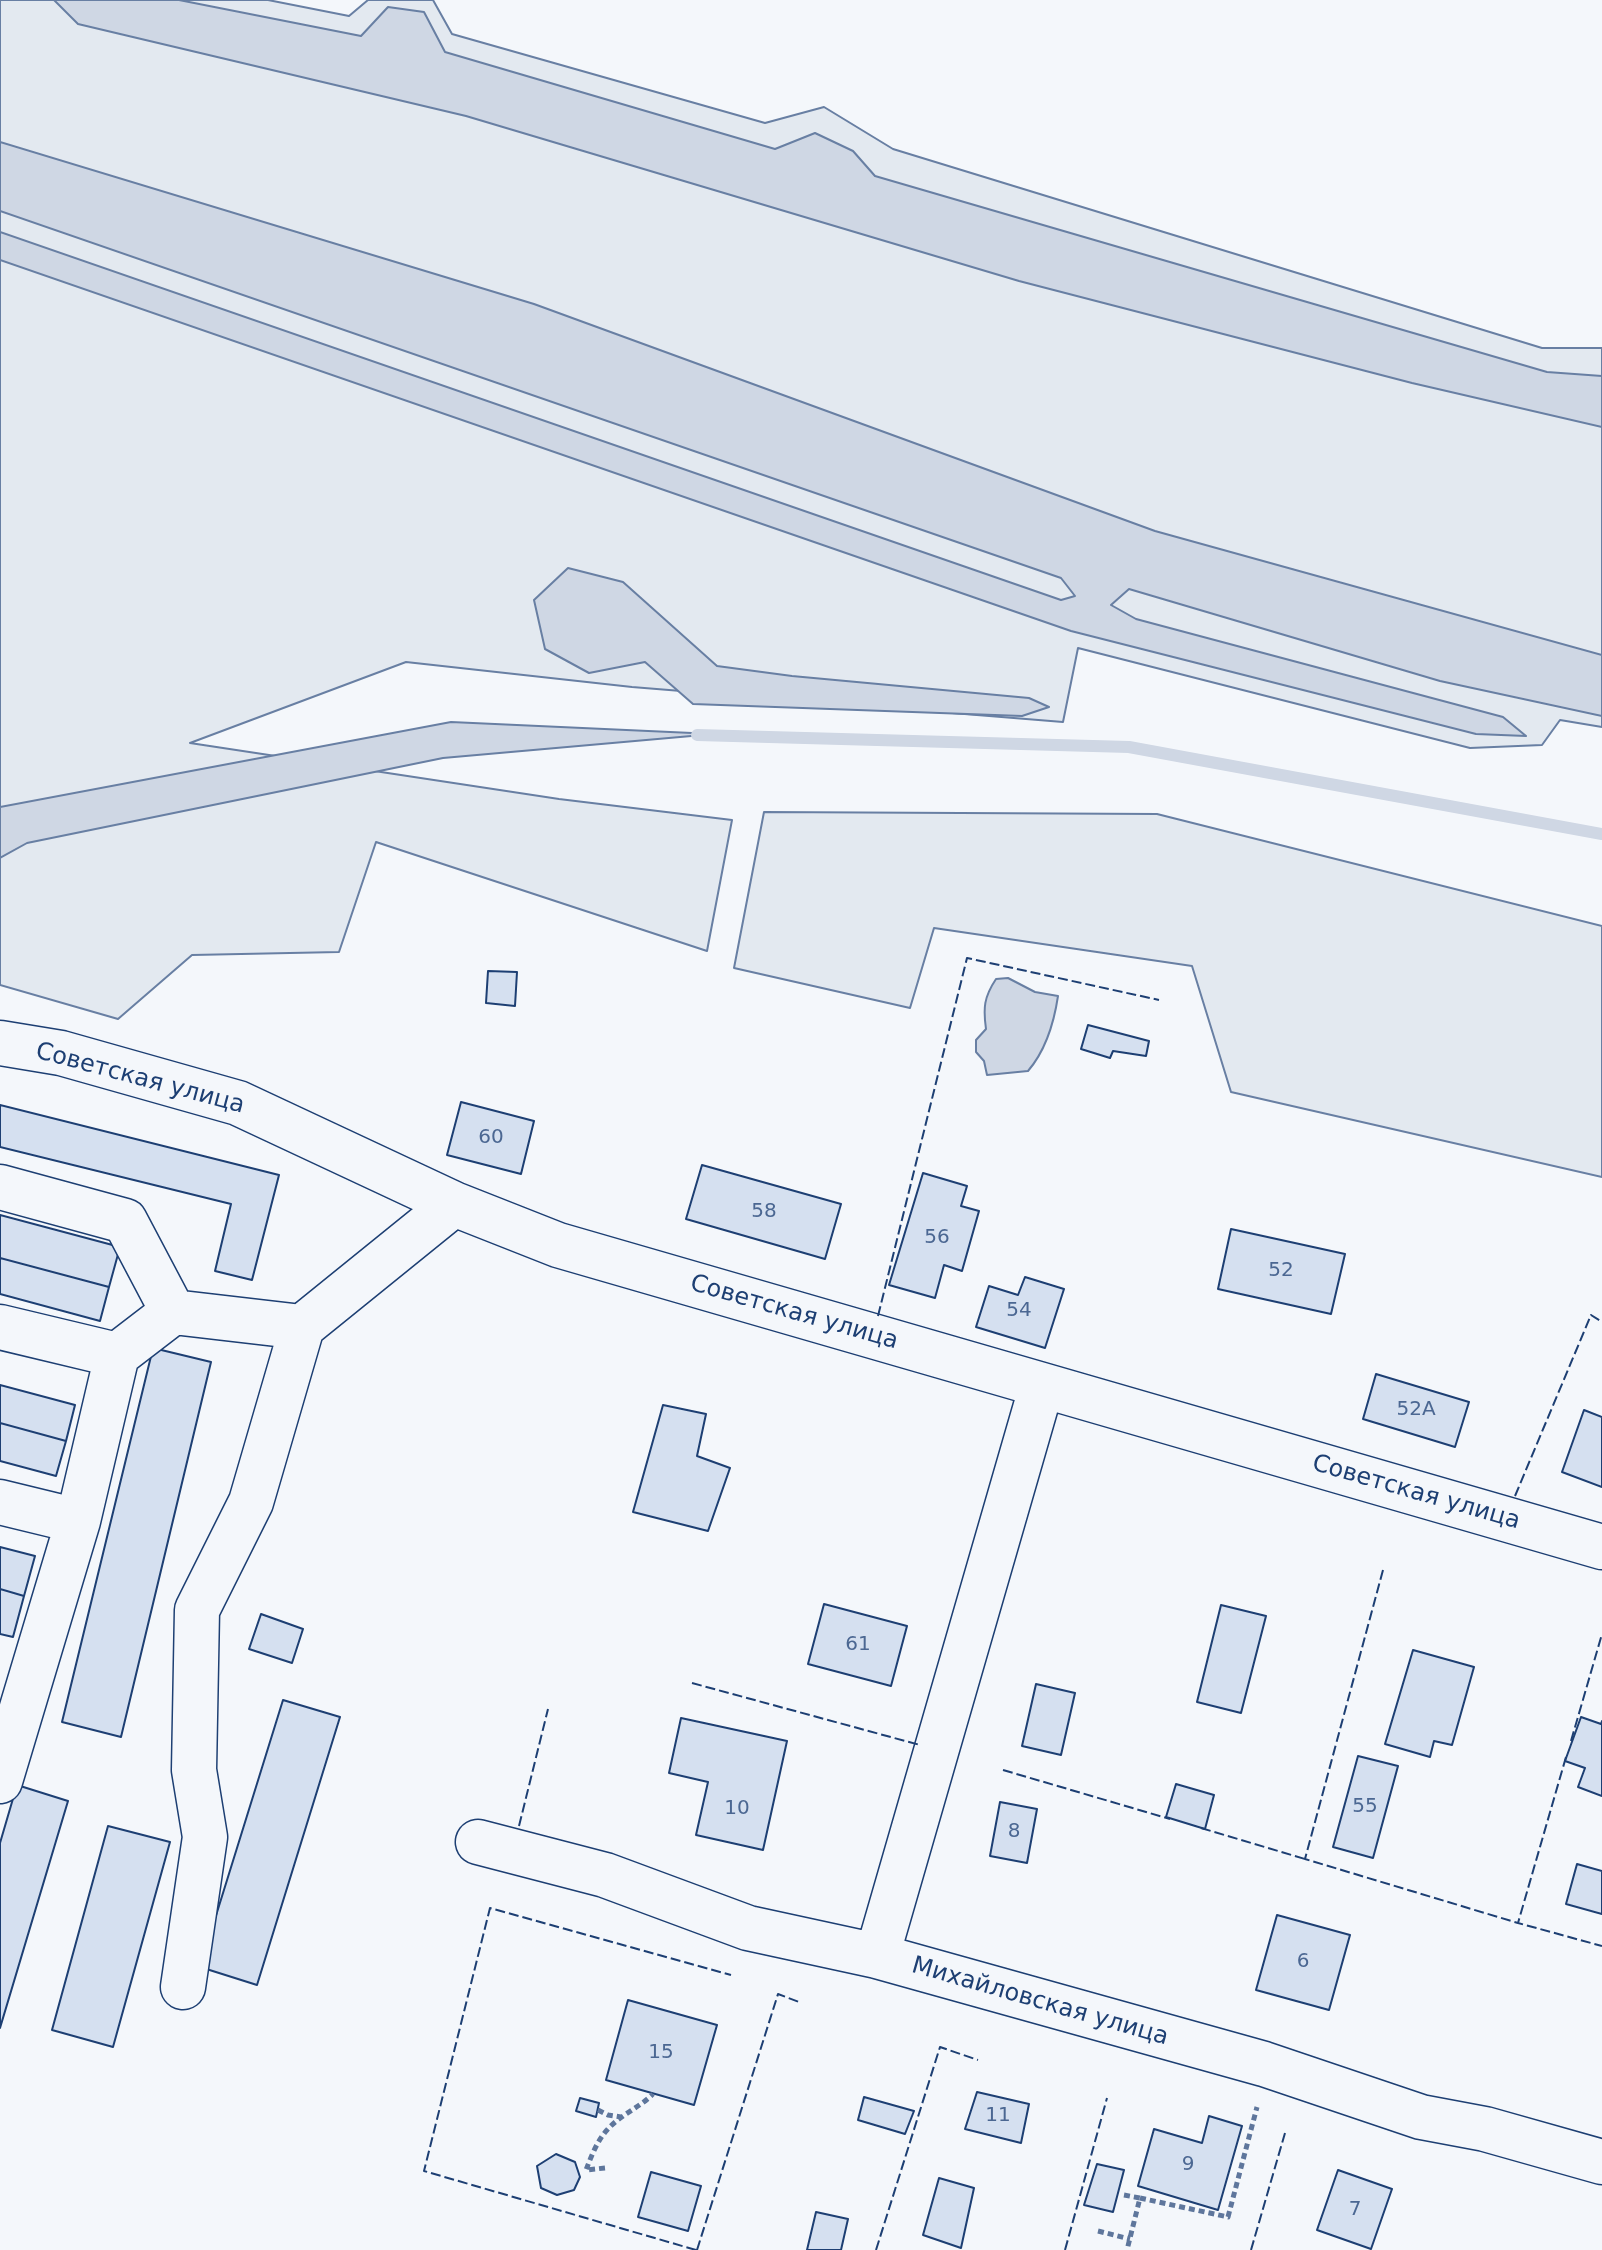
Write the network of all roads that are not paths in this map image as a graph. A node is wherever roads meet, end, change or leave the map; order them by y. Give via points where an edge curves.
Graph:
1 (0, 1043) edge
2 (0, 1187) edge
3 (454, 1204) junction
4 (173, 1312) junction
5 (0, 1327) edge
6 (302, 1327) junction
7 (117, 1355) junction
8 (1042, 1385) junction
9 (0, 1502) edge
10 (78, 1521) junction
11 (1602, 1547) edge
12 (14, 1691) edge
13 (0, 1781) edge
14 (478, 1842) dead end
15 (877, 1956) junction
16 (183, 1987) dead end
17 (1602, 2162) edge

1 - 3 street, Советская улица via 61,1053 238,1103
2 - 4 street via 125,1221
3 - 6 street
3 - 8 street, Советская улица via 558,1245
4 - 6 street
4 - 7 street
5 - 7 street
6 - 16 street via 251,1502 197,1610 194,1770 205,1837
7 - 10 street
8 - 11 street, Советская улица
8 - 15 street
9 - 10 street
10 - 12 street
12 - 13 street
14 - 15 street, Михайловская улица via 605,1875 748,1928
15 - 17 street, Михайловская улица via 1268,2066 1421,2117

